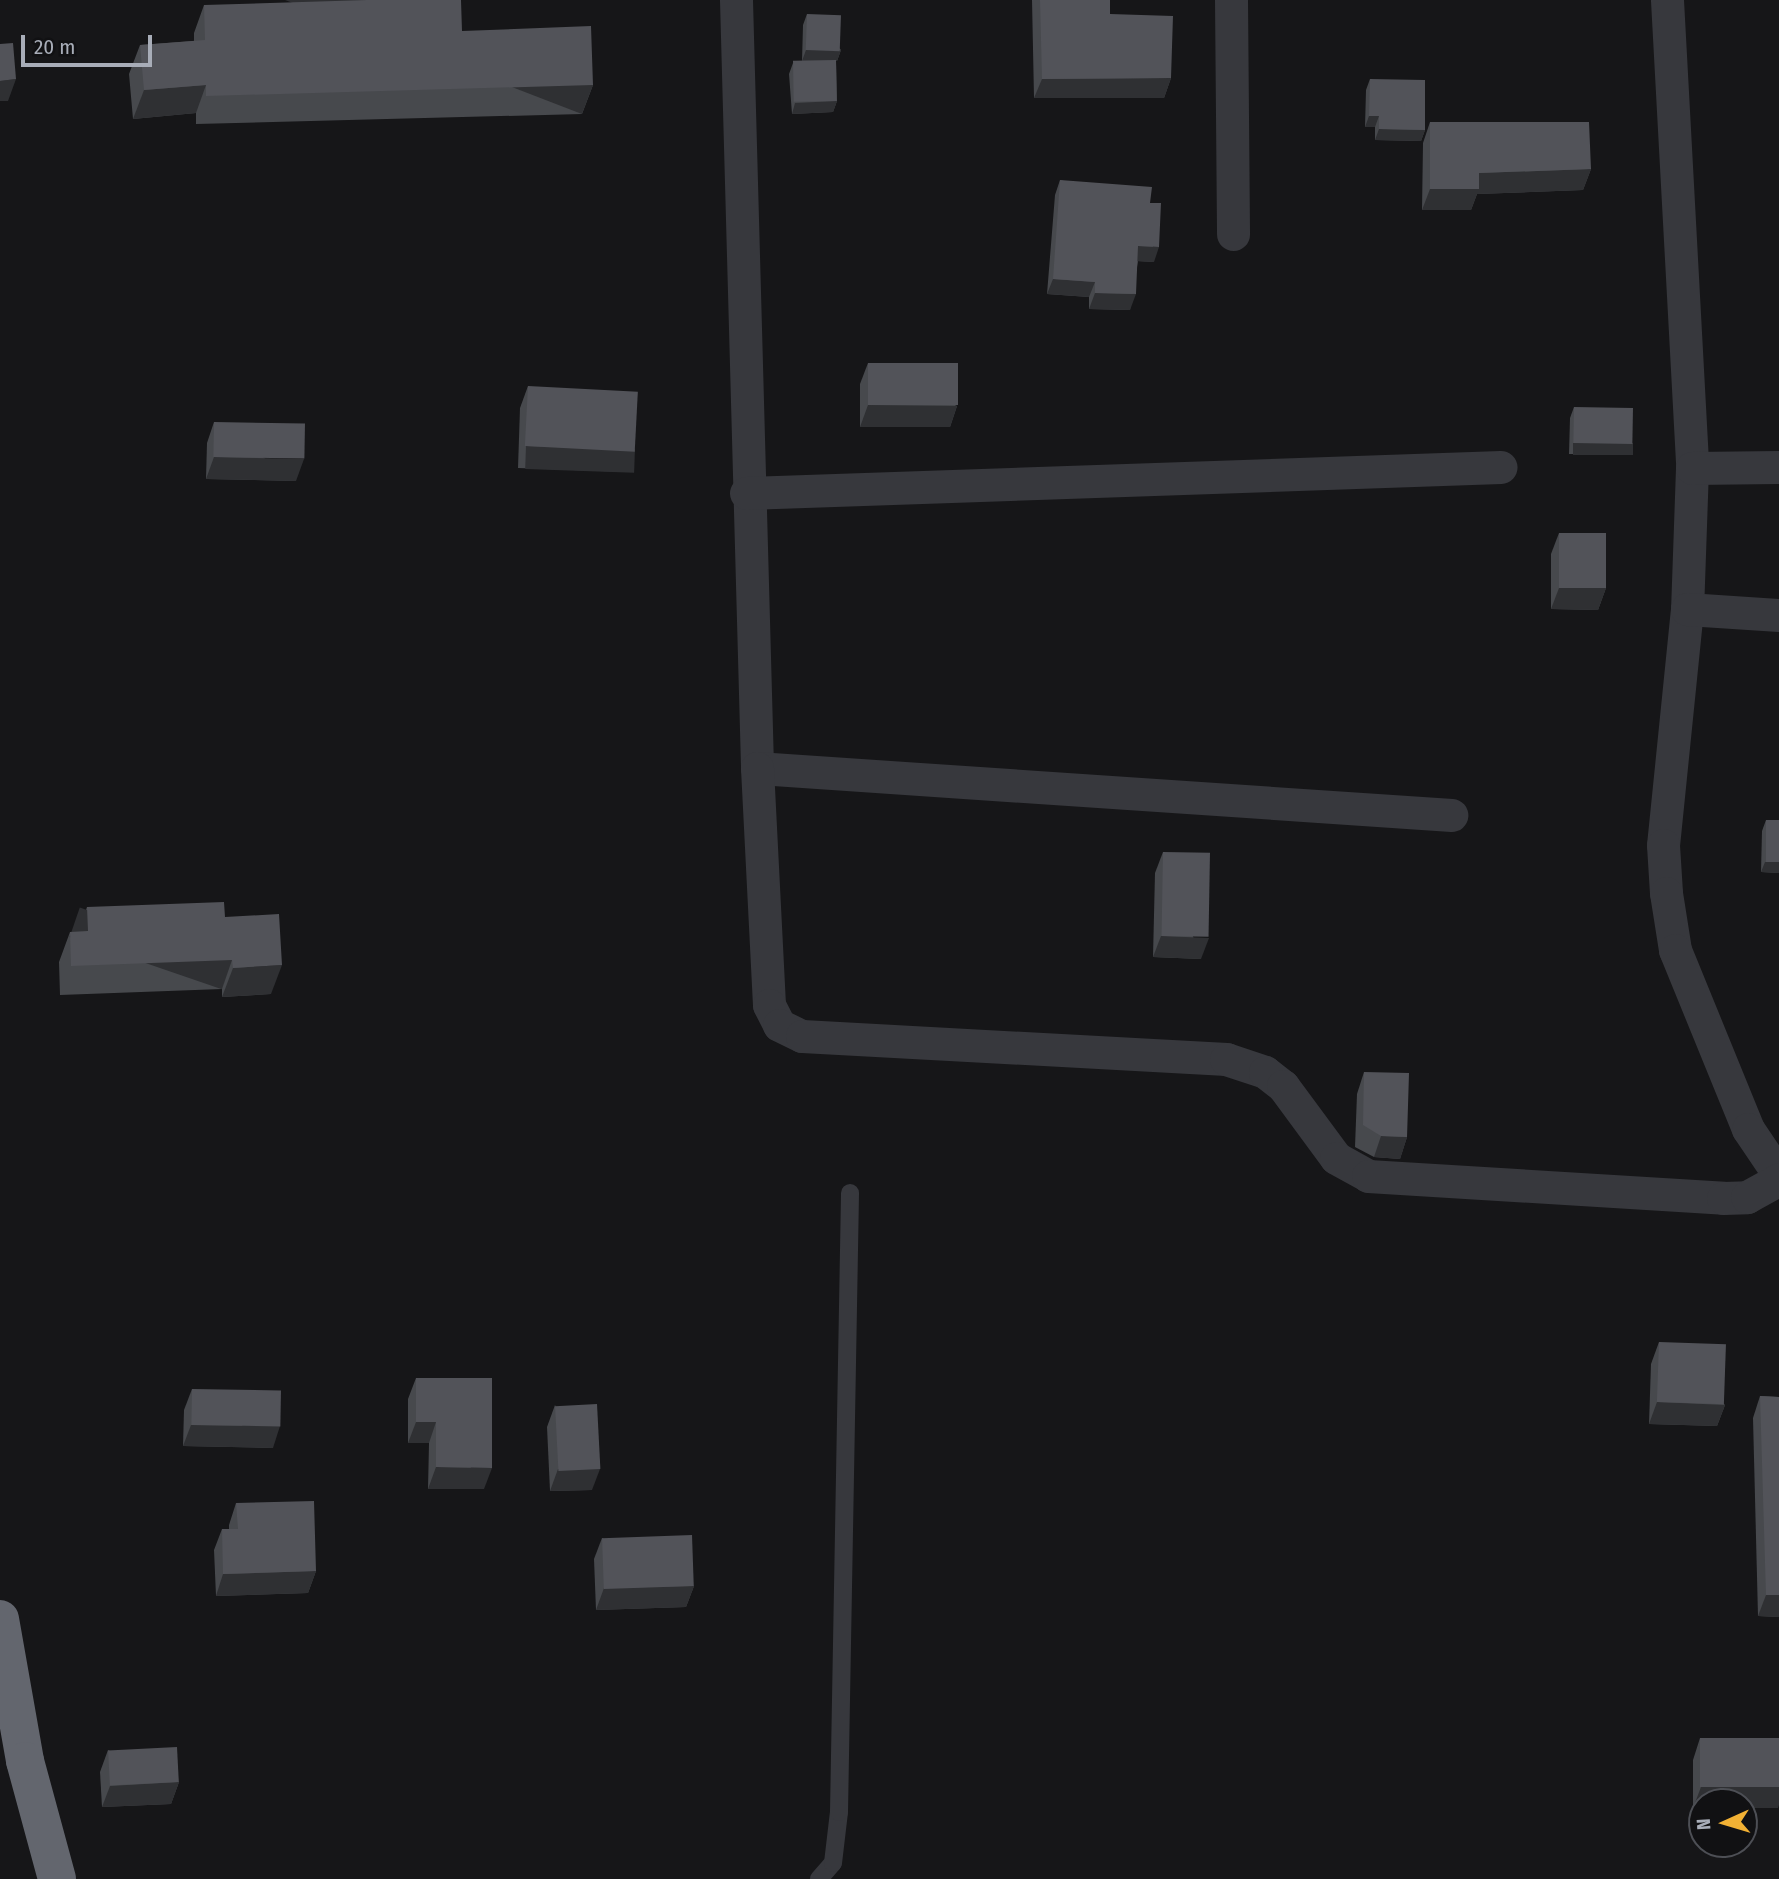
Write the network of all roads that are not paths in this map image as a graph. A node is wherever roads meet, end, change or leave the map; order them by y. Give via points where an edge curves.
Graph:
1 (736, 0) edge
2 (1231, 0) edge
3 (1667, 0) edge
4 (1233, 234) dead end
5 (1501, 467) dead end
6 (1779, 467) edge
7 (1692, 468) junction
8 (746, 493) junction
9 (1687, 609) junction
10 (1779, 615) edge
11 (757, 768) junction
12 (1451, 815) dead end
13 (1779, 1177) edge
14 (850, 1193) dead end
15 (0, 1619) edge
16 (57, 1879) edge
17 (818, 1879) edge

1 - 8 street
2 - 4 street
3 - 7 street
5 - 8 street
6 - 7 street
7 - 9 street
8 - 11 street
9 - 10 street
9 - 13 street via 1663,845 1673,939 1748,1129
11 - 12 street
11 - 13 street via 769,1005 779,1025 802,1036 1226,1059 1265,1072 1283,1086 1336,1158 1368,1176 1723,1198 1747,1197
14 - 17 lane via 839,1812 833,1863
15 - 16 highway via 25,1761

